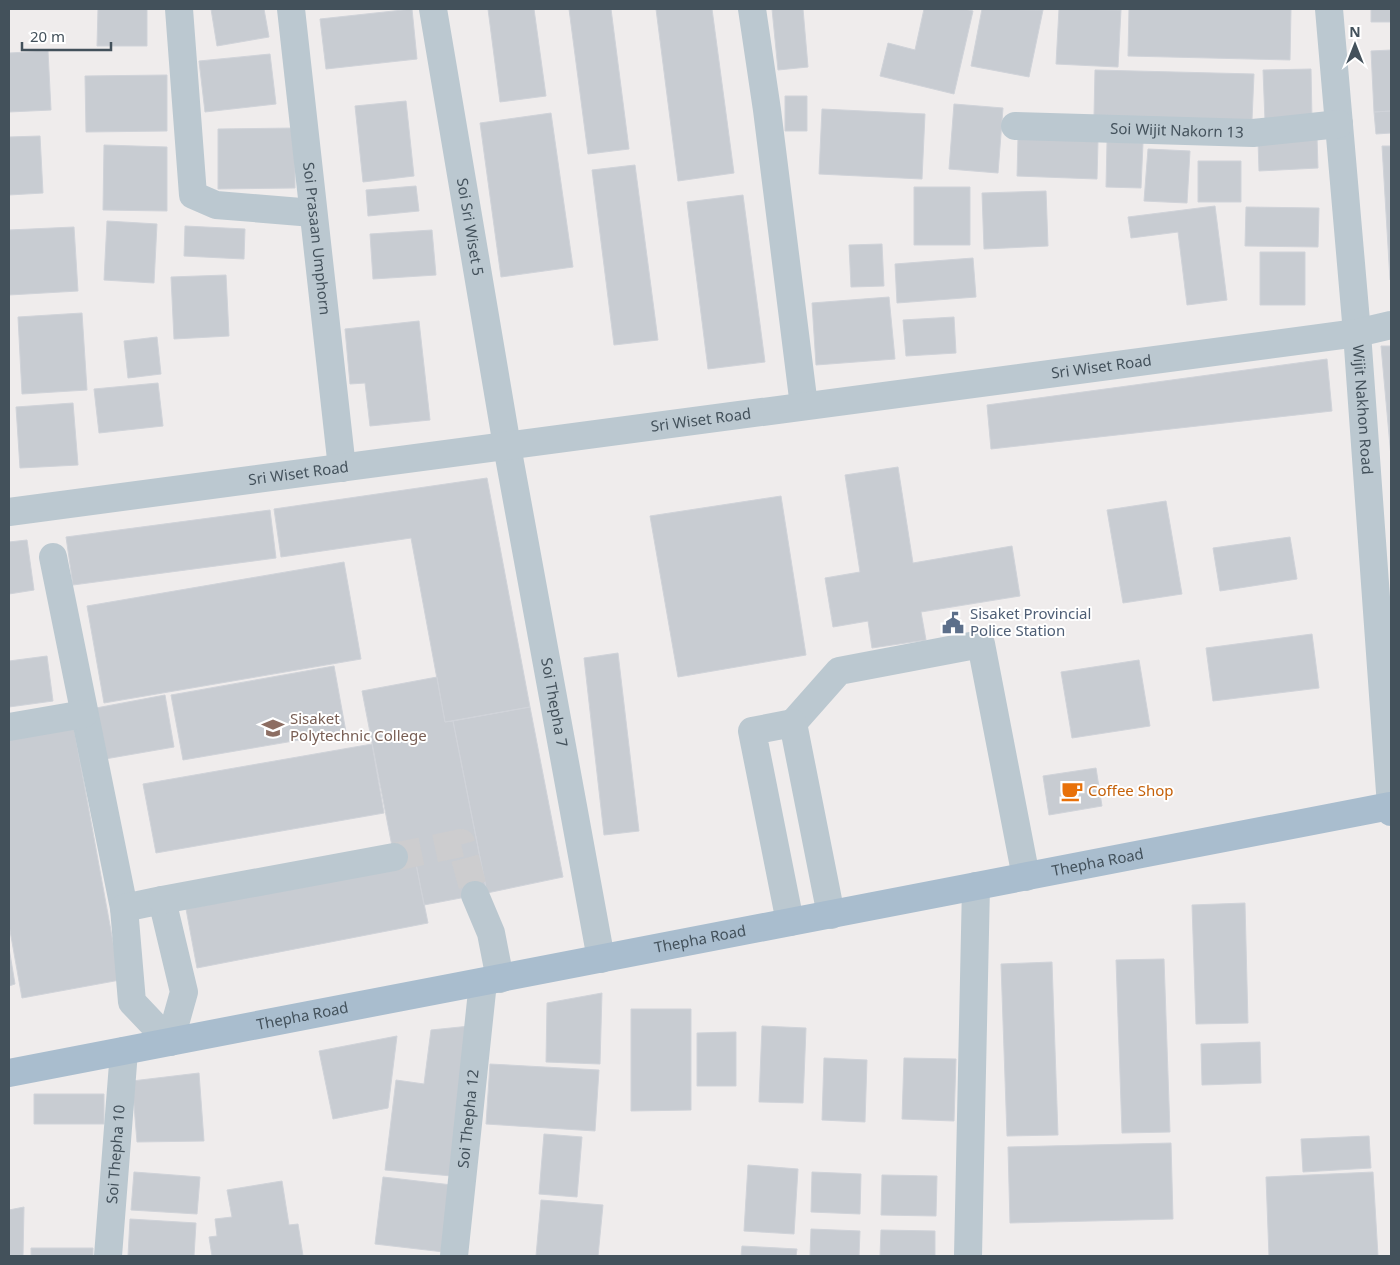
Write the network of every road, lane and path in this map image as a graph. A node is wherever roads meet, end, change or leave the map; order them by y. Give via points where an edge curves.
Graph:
1 (179, 9) edge
2 (291, 9) edge
3 (433, 9) edge
4 (752, 9) edge
5 (1330, 9) edge
6 (1339, 124) junction
7 (1015, 126) dead end
8 (313, 213) junction
9 (1391, 325) edge
10 (1357, 333) junction
11 (804, 406) junction
12 (507, 446) junction
13 (342, 468) junction
14 (9, 512) edge
15 (52, 557) dead end
16 (84, 714) junction
17 (792, 723) junction
18 (9, 727) edge
19 (1391, 808) edge
20 (394, 857) tunnel mouth
21 (1026, 877) junction
22 (976, 886) junction
23 (475, 895) tunnel mouth
24 (162, 900) junction
25 (124, 908) junction
26 (830, 914) junction
27 (790, 922) junction
28 (601, 959) junction
29 (492, 980) junction
30 (170, 1042) junction
31 (124, 1051) junction
32 (9, 1073) edge
33 (108, 1256) edge
34 (454, 1256) edge
35 (968, 1256) edge

1 - 8 street via 193,195 216,205
2 - 8 street, Soi Prasaan Umphorn
3 - 12 street, Soi Sri Wiset 5
4 - 11 street
5 - 6 street, Wijit Nakhon Road
6 - 7 street, Soi Wijit Nakorn 13 via 1253,133
6 - 10 street, Wijit Nakhon Road
8 - 13 street, Soi Prasaan Umphorn
9 - 10 street, Sri Wiset Road
10 - 11 street, Sri Wiset Road
10 - 19 street, Wijit Nakhon Road
11 - 12 street, Sri Wiset Road
12 - 13 street, Sri Wiset Road
12 - 28 street, Soi Thepha 7
13 - 14 street, Sri Wiset Road
15 - 16 street
16 - 18 street
16 - 25 street
17 - 21 street via 839,670 981,644
17 - 26 street
17 - 27 street via 752,731
19 - 21 main road, Thepha Road
20 - 24 street
21 - 22 main road, Thepha Road
22 - 26 main road, Thepha Road
22 - 35 street
23 - 29 street, Soi Thepha 12 via 491,933
24 - 25 street
24 - 30 street via 184,992
25 - 30 street via 132,1002
26 - 27 main road, Thepha Road
27 - 28 main road, Thepha Road
28 - 29 main road, Thepha Road
29 - 30 main road, Thepha Road
29 - 34 street, Soi Thepha 12
30 - 31 main road, Thepha Road
31 - 32 main road, Thepha Road
31 - 33 street, Soi Thepha 10

